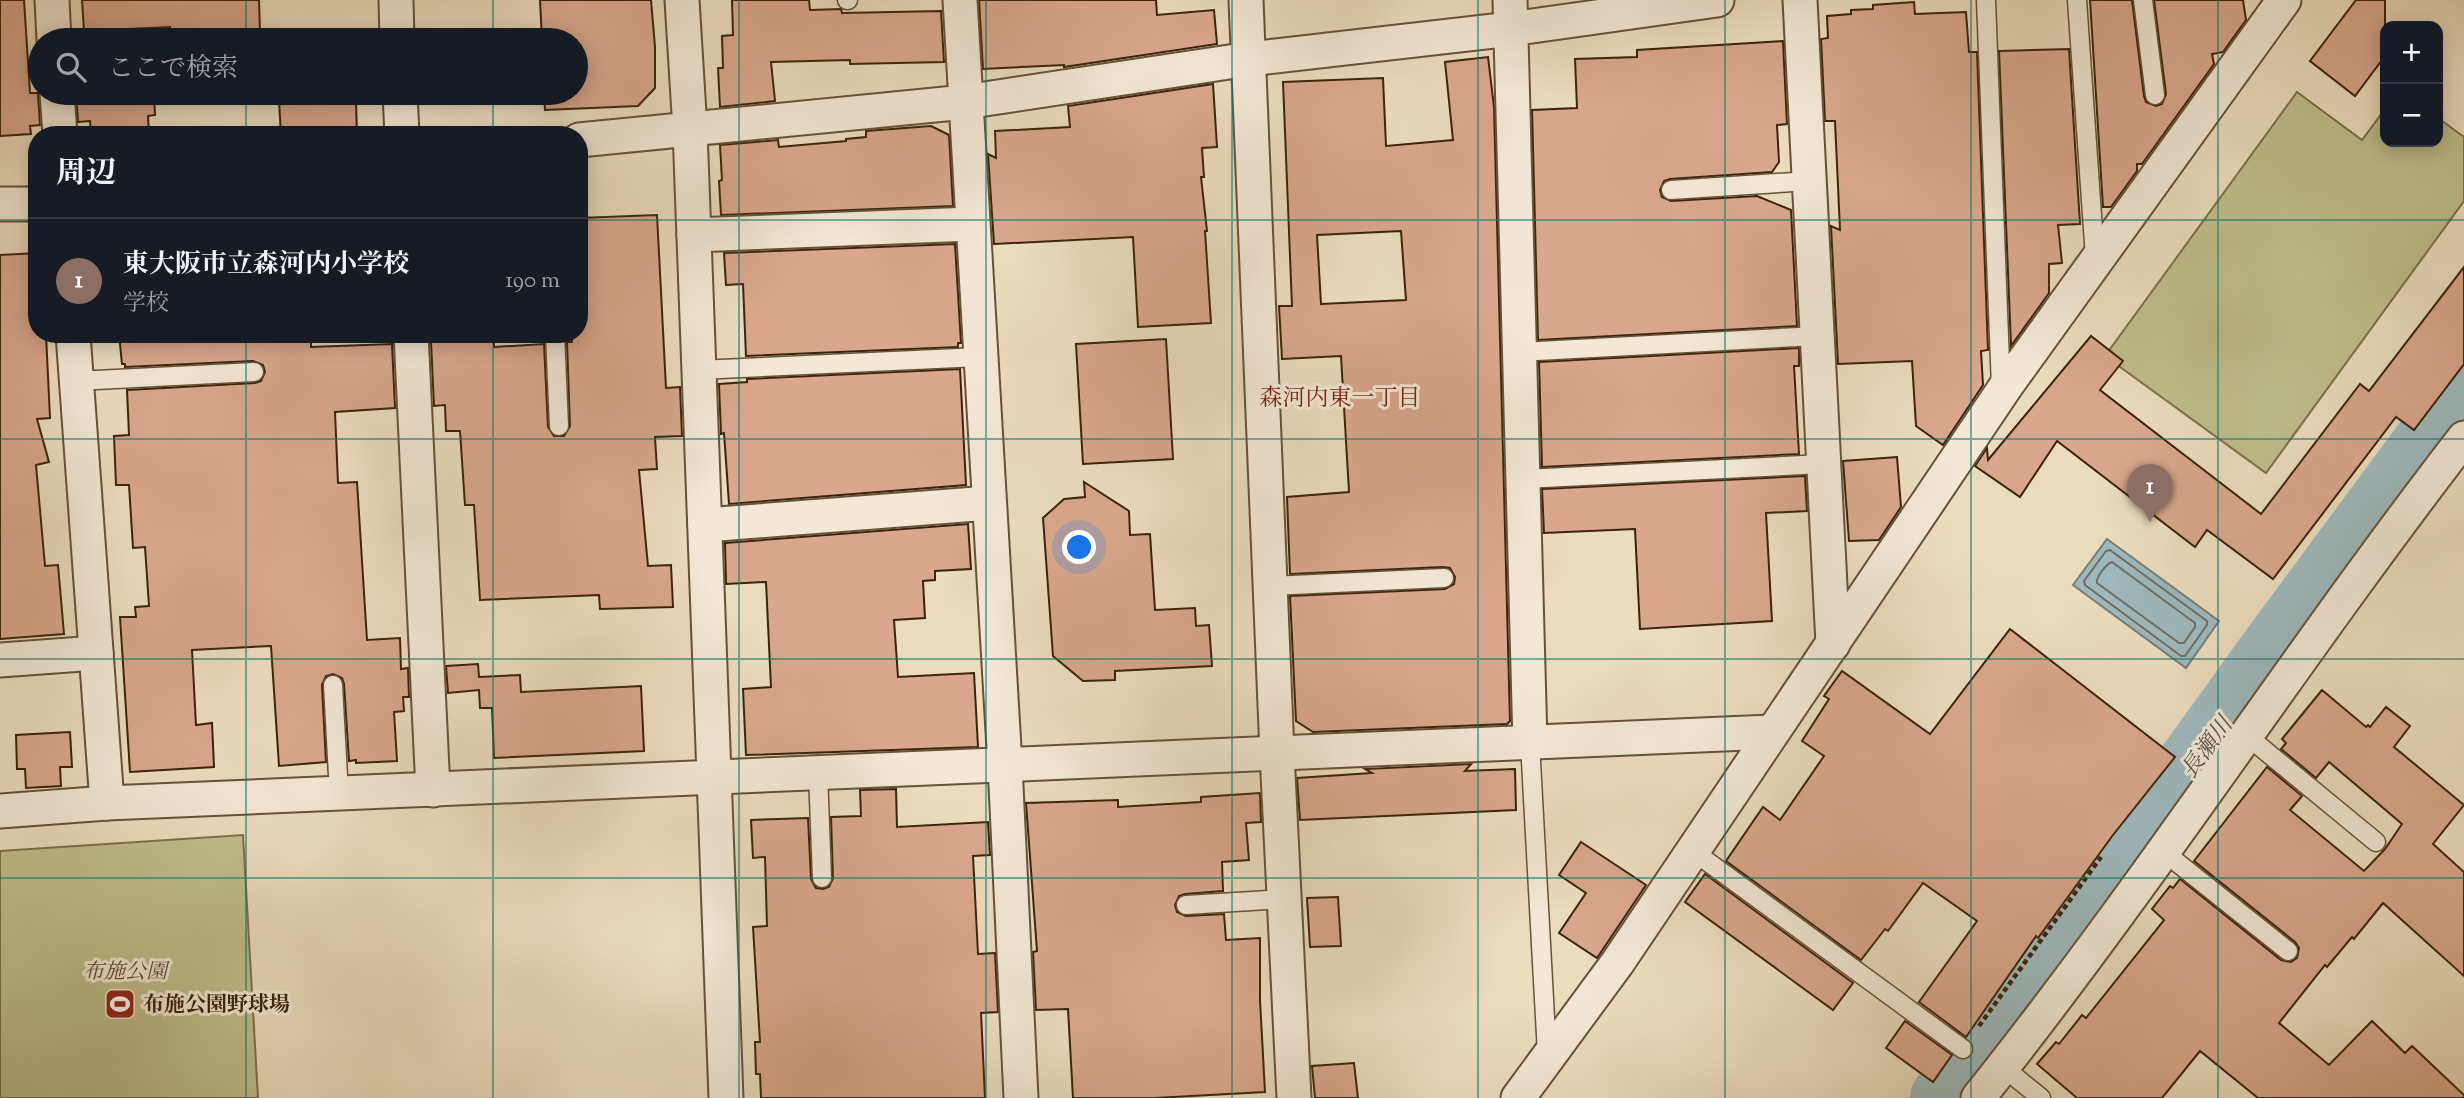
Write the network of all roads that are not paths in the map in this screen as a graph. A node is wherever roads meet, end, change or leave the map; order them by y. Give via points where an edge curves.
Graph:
1 (52, 0) edge
2 (396, 0) edge
3 (682, 0) edge
4 (960, 0) edge
5 (1246, 0) edge
6 (1717, 0) edge
7 (1800, 0) edge
8 (1986, 0) edge
9 (2077, 0) edge
10 (2143, 0) edge
11 (2284, 0) edge
12 (1511, 15) edge
13 (53, 28) edge
14 (397, 28) edge
15 (1249, 60) junction
16 (2155, 94) dead end
17 (965, 102) junction
18 (58, 105) edge
19 (400, 105) edge
20 (59, 126) edge
21 (401, 126) edge
22 (690, 130) junction
23 (588, 139) edge
24 (1809, 181) junction
25 (1671, 190) dead end
26 (0, 204) edge
27 (28, 204) edge
28 (972, 224) junction
29 (694, 235) junction
30 (2095, 264) junction
31 (1817, 336) junction
32 (74, 343) edge
33 (411, 343) edge
34 (555, 343) edge
35 (1520, 352) junction
36 (980, 357) junction
37 (699, 370) junction
38 (254, 372) dead end
39 (76, 381) junction
40 (2001, 393) junction
41 (559, 426) dead end
42 (2464, 438) edge
43 (1823, 464) junction
44 (1523, 479) junction
45 (989, 503) junction
46 (705, 525) junction
47 (1444, 578) dead end
48 (1270, 586) junction
49 (1833, 644) junction
50 (96, 653) junction
51 (0, 660) edge
52 (332, 685) dead end
53 (1771, 733) junction
54 (2246, 735) junction
55 (1530, 743) junction
56 (1277, 753) junction
57 (1005, 765) junction
58 (818, 773) junction
59 (714, 778) junction
60 (433, 790) junction
61 (339, 794) junction
62 (107, 803) junction
63 (0, 811) edge
64 (2376, 842) dead end
65 (1693, 851) junction
66 (2164, 852) junction
67 (822, 878) dead end
68 (1284, 899) junction
69 (1186, 905) dead end
70 (2288, 951) dead end
71 (1963, 1049) road end
72 (1548, 1058) junction
73 (2003, 1067) junction
74 (726, 1098) edge
75 (1021, 1098) edge
76 (1294, 1098) edge
77 (1518, 1098) edge
78 (1979, 1098) edge
79 (2040, 1098) edge

1 - 13 street
2 - 14 street
3 - 22 street
4 - 17 street
5 - 15 street
6 - 12 street
7 - 24 street
8 - 40 lane
9 - 30 lane
10 - 16 lane
11 - 30 street
12 - 15 street
12 - 35 street
15 - 17 street
15 - 48 street
17 - 22 street
17 - 28 street
18 - 20 street
19 - 21 street
22 - 23 street
22 - 29 street
24 - 25 lane
24 - 31 street
26 - 27 street
28 - 29 street
28 - 36 street
29 - 37 street
30 - 40 street
31 - 35 lane
31 - 43 street
32 - 39 street
33 - 60 street
34 - 41 lane
35 - 44 street
36 - 37 lane
36 - 45 street
37 - 46 street
38 - 39 lane
39 - 50 street
40 - 49 street
42 - 54 street
43 - 44 lane
43 - 49 street
44 - 55 street
45 - 46 street
45 - 57 street
46 - 59 street
47 - 48 lane
48 - 56 street
49 - 53 street
50 - 51 street
50 - 62 street
52 - 61 lane
53 - 55 street
53 - 65 street
54 - 64 lane
54 - 66 street
55 - 56 street
55 - 72 lane
56 - 57 street
56 - 68 street
57 - 58 street
57 - 75 street
58 - 59 street
58 - 67 lane
59 - 60 street
59 - 74 street
60 - 61 street
61 - 62 street
62 - 63 street
65 - 71 lane
65 - 72 street
66 - 70 lane
66 - 73 street
68 - 69 lane
68 - 76 street
72 - 77 street
73 - 78 street
73 - 79 lane

